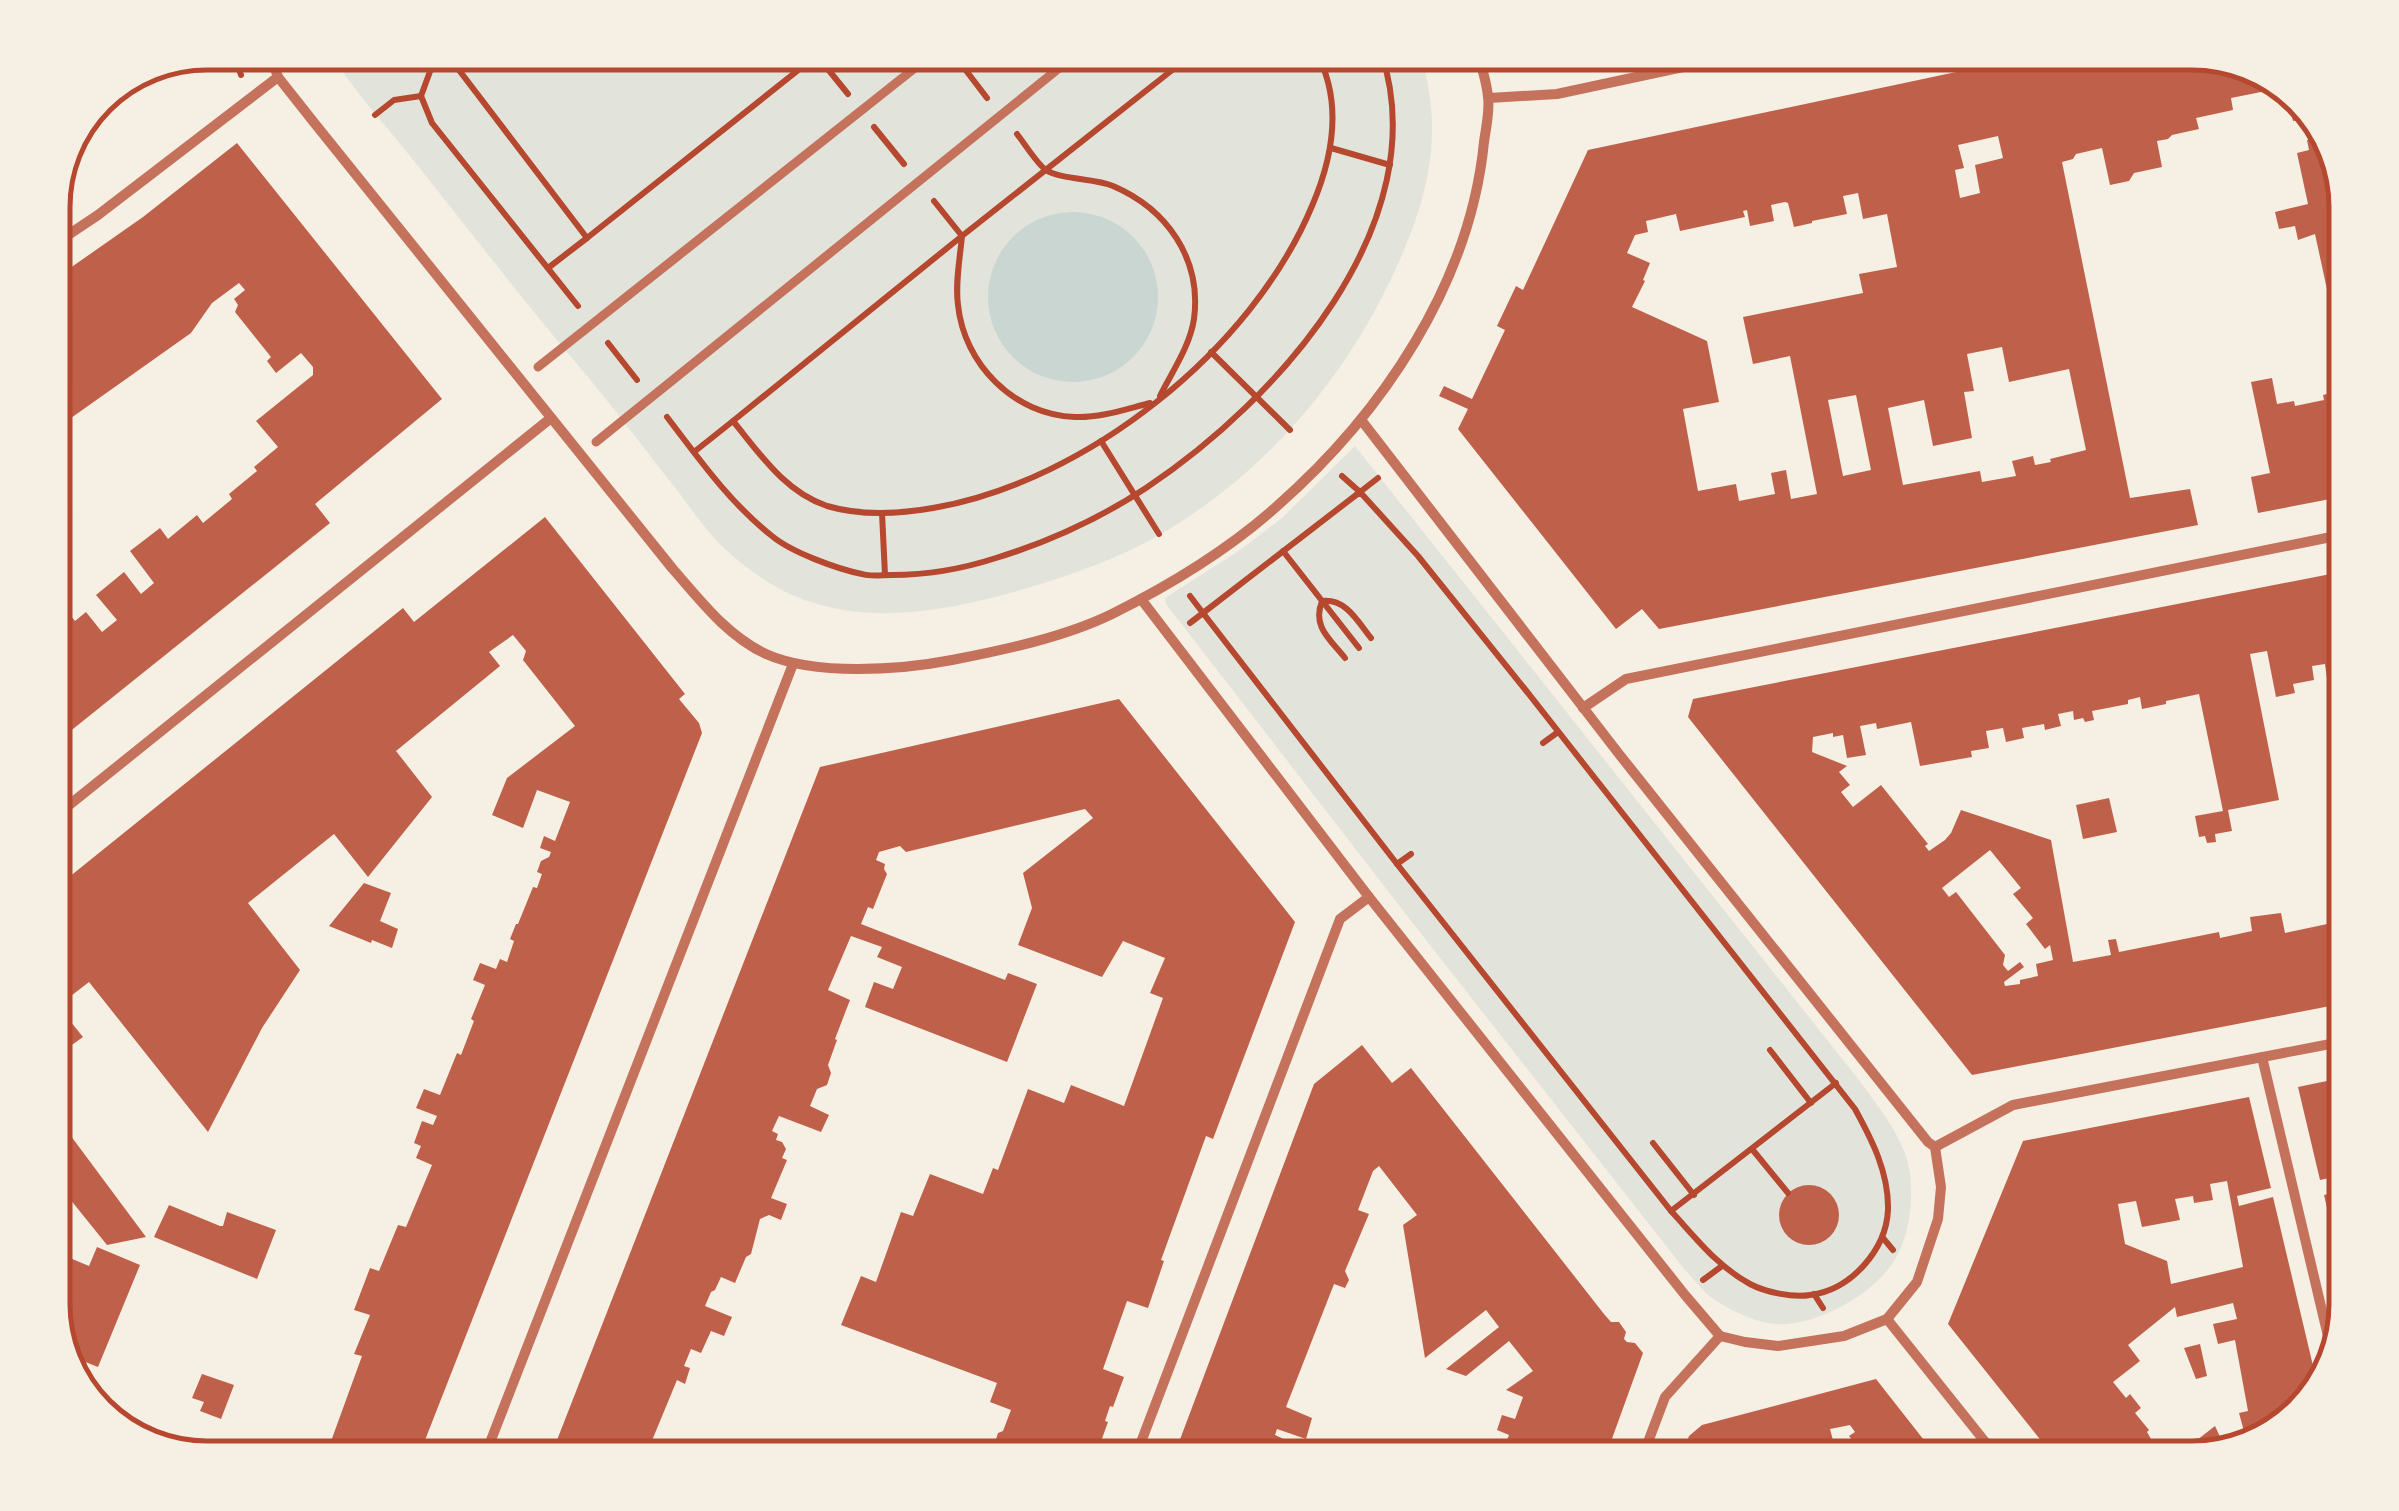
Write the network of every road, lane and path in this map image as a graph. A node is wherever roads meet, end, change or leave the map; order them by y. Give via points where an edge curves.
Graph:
1 (240, 70) edge
2 (275, 70) edge
3 (431, 70) edge
4 (459, 70) edge
5 (797, 70) edge
6 (829, 70) edge
7 (912, 70) edge
8 (1058, 70) edge
9 (1173, 70) edge
10 (1325, 70) edge
11 (1385, 70) edge
12 (1482, 70) edge
13 (1669, 70) edge
14 (278, 77) junction
15 (244, 84) dead end
16 (421, 96) junction
17 (1488, 98) junction
18 (861, 111) junction
19 (375, 114) dead end
20 (1331, 148) junction
21 (1390, 165) junction
22 (1047, 171) junction
23 (919, 182) junction
24 (70, 233) edge
25 (962, 236) junction
26 (587, 238) junction
27 (548, 268) junction
28 (592, 324) junction
29 (1211, 352) junction
30 (538, 367) dead end
31 (651, 397) junction
32 (1256, 397) junction
33 (1157, 401) junction
34 (551, 418) junction
35 (733, 420) junction
36 (1362, 420) junction
37 (1290, 430) dead end
38 (1100, 441) junction
39 (596, 442) dead end
40 (694, 452) junction
41 (1333, 468) dead end
42 (1378, 478) dead end
43 (1360, 492) junction
44 (1133, 495) junction
45 (882, 513) junction
46 (1159, 534) dead end
47 (2329, 537) edge
48 (1283, 551) junction
49 (885, 575) junction
50 (1184, 586) dead end
51 (1140, 599) junction
52 (1322, 602) junction
53 (1202, 613) junction
54 (1185, 626) dead end
55 (1371, 638) dead end
56 (1359, 648) dead end
57 (1345, 658) dead end
58 (793, 664) junction
59 (1583, 708) junction
60 (1559, 732) junction
61 (1543, 743) dead end
62 (70, 804) edge
63 (1378, 839) junction
64 (1369, 846) dead end
65 (1411, 854) dead end
66 (1397, 864) junction
67 (1369, 897) junction
68 (1435, 912) junction
69 (1426, 918) dead end
70 (2329, 1044) edge
71 (1770, 1050) dead end
72 (2262, 1057) junction
73 (1836, 1084) junction
74 (1811, 1103) junction
75 (1877, 1128) dead end
76 (1868, 1134) junction
77 (1653, 1143) dead end
78 (1935, 1147) junction
79 (1752, 1149) junction
80 (1788, 1193) dead end
81 (1694, 1194) junction
82 (1671, 1211) junction
83 (1882, 1238) junction
84 (1893, 1250) dead end
85 (1722, 1266) junction
86 (1701, 1282) dead end
87 (1814, 1294) junction
88 (1824, 1308) dead end
89 (1887, 1320) junction
90 (2326, 1330) edge
91 (1720, 1336) junction
92 (491, 1441) edge
93 (1141, 1441) edge
94 (1648, 1441) edge
95 (1984, 1441) edge

1 - 15 path
2 - 14 street
3 - 16 path
4 - 26 path
5 - 26 path
6 - 18 path
7 - 18 street
8 - 23 street
9 - 22 path
10 - 20 path via 1333,103
11 - 21 path via 1393,105
12 - 17 street
13 - 17 street via 1557,94
14 - 24 street
14 - 34 street
16 - 19 path via 394,100
16 - 27 path via 432,123
17 - 36 street via 1482,169 1464,237 1436,303
18 - 23 path
18 - 28 street
20 - 21 path
20 - 29 path via 1294,244
21 - 32 path via 1357,261 1327,312
22 - 25 path
22 - 33 path via 1107,183 1134,196 1158,213 1189,264 1194,321
23 - 25 path
23 - 31 street
25 - 33 path via 962,332 994,381 1017,400 1073,417
25 - 35 path
26 - 27 path
27 - 28 path
28 - 30 street
28 - 31 path
29 - 32 path
29 - 33 path
31 - 39 street
31 - 40 path
32 - 37 path
32 - 44 path via 1196,452
33 - 38 path
34 - 58 street via 716,618 735,636
34 - 62 street
35 - 40 path
35 - 45 path via 796,490 827,506
36 - 51 street via 1273,510
36 - 59 street
38 - 44 path
38 - 45 path via 1006,488 956,504
40 - 49 path via 775,539 865,576
41 - 43 path
42 - 43 path
43 - 48 path
43 - 60 path
44 - 46 path
44 - 49 path via 1031,547 974,565
45 - 49 path
47 - 59 street via 1626,678
48 - 52 path
48 - 53 path
50 - 53 path
51 - 58 street via 1068,630 927,665
51 - 67 street
52 - 55 path via 1342,604
52 - 56 path
52 - 57 path via 1318,622
53 - 54 path
53 - 63 path
58 - 92 street
59 - 78 street
60 - 61 path
60 - 73 path
63 - 64 path
63 - 66 path
65 - 66 path
66 - 68 path
67 - 91 street
67 - 93 street via 1340,920
68 - 69 path
68 - 82 path
70 - 72 street
71 - 74 path
72 - 78 street via 2013,1105
72 - 90 street
73 - 74 path
73 - 76 path
74 - 79 path
75 - 76 path
76 - 83 path via 1886,1178
77 - 81 path
78 - 89 street via 1938,1219 1917,1282
79 - 80 path
79 - 81 path
81 - 82 path
82 - 85 path
83 - 84 path
83 - 87 path via 1854,1275
85 - 86 path
85 - 87 path via 1754,1286
87 - 88 path
89 - 91 street via 1844,1336 1778,1346
89 - 95 street
91 - 94 street via 1665,1397

